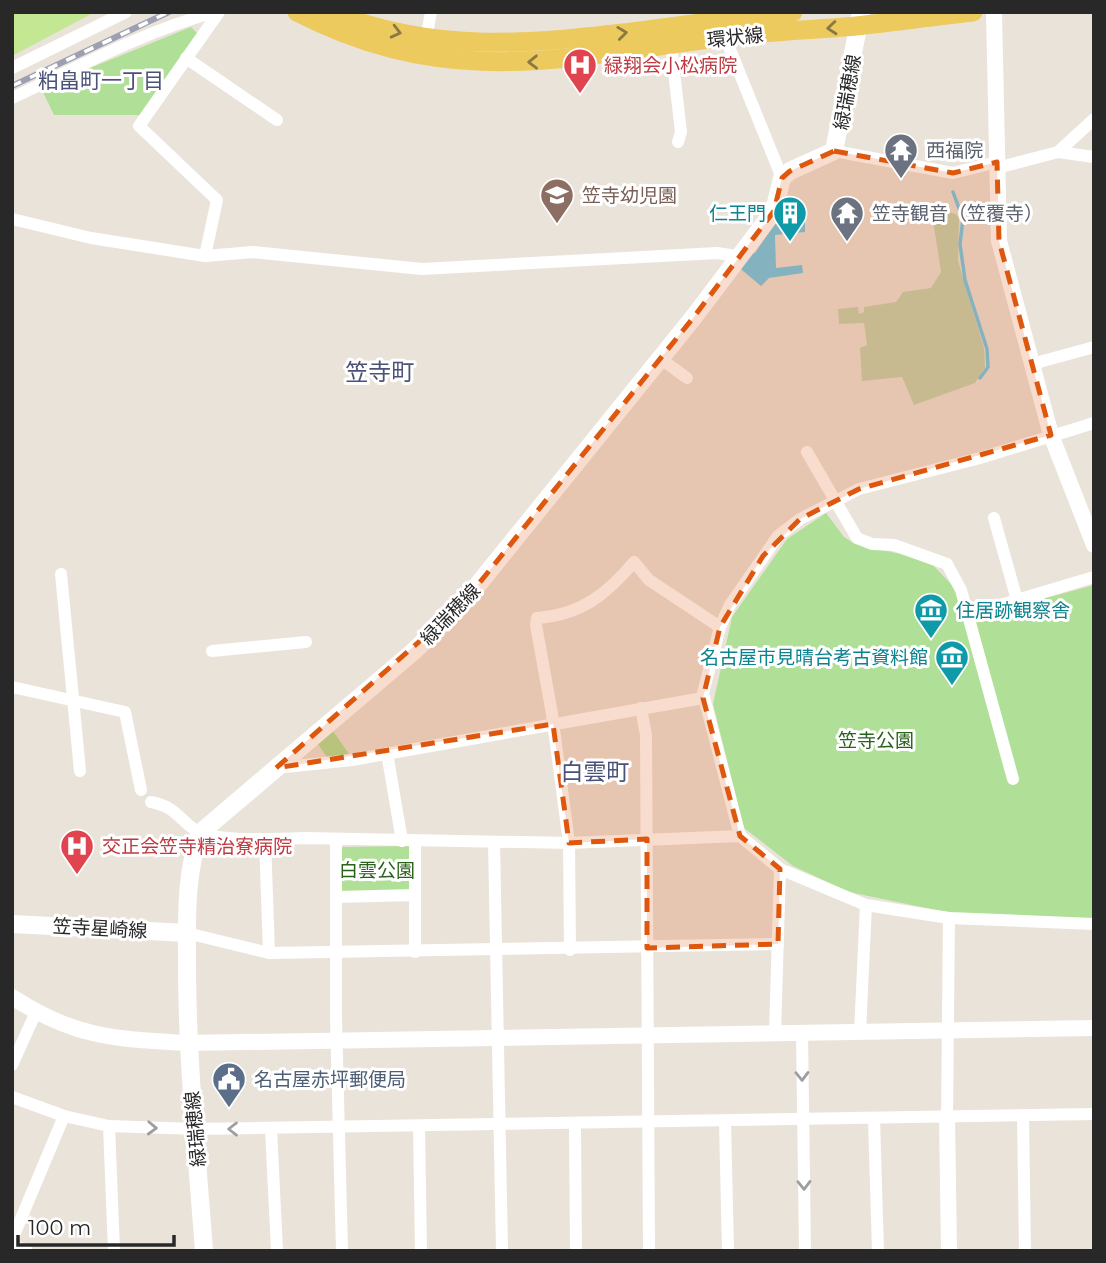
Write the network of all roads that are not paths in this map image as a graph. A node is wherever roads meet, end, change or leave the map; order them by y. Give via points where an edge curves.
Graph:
1 (126, 12) edge
2 (217, 12) edge
3 (297, 12) edge
4 (331, 12) edge
5 (430, 12) edge
6 (793, 12) edge
7 (973, 12) edge
8 (994, 12) edge
9 (860, 19) edge
10 (689, 26) edge
11 (724, 37) junction
12 (426, 39) junction
13 (671, 46) junction
14 (186, 58) junction
15 (12, 68) edge
16 (12, 98) edge
17 (1094, 119) edge
18 (277, 120) dead end
19 (678, 142) dead end
20 (834, 151) junction
21 (1058, 152) junction
22 (1094, 157) edge
23 (997, 165) junction
24 (782, 178) junction
25 (12, 219) edge
26 (205, 256) junction
27 (737, 256) junction
28 (1094, 347) edge
29 (661, 359) junction
30 (1032, 364) junction
31 (687, 377) dead end
32 (1094, 423) edge
33 (1051, 435) junction
34 (807, 452) dead end
35 (834, 501) junction
36 (994, 519) dead end
37 (1094, 545) edge
38 (61, 574) dead end
39 (1094, 577) edge
40 (1017, 600) junction
41 (967, 615) junction
42 (720, 627) junction
43 (306, 642) dead end
44 (212, 651) dead end
45 (12, 687) edge
46 (703, 698) junction
47 (73, 701) junction
48 (641, 708) junction
49 (553, 724) junction
50 (387, 753) junction
51 (276, 768) junction
52 (80, 771) dead end
53 (1013, 779) dead end
54 (141, 790) dead end
55 (152, 802) dead end
56 (200, 833) junction
57 (740, 836) junction
58 (647, 839) junction
59 (265, 840) junction
60 (336, 840) junction
61 (408, 841) junction
62 (494, 842) junction
63 (569, 842) junction
64 (780, 869) junction
65 (415, 895) junction
66 (337, 897) junction
67 (866, 905) junction
68 (949, 918) junction
69 (12, 924) edge
70 (1094, 925) edge
71 (187, 933) junction
72 (778, 944) junction
73 (647, 948) junction
74 (570, 950) junction
75 (496, 951) junction
76 (415, 952) junction
77 (269, 953) junction
78 (337, 953) junction
79 (12, 997) edge
80 (36, 1012) junction
81 (1094, 1028) edge
82 (946, 1031) junction
83 (860, 1032) junction
84 (775, 1033) junction
85 (802, 1033) junction
86 (649, 1035) junction
87 (498, 1038) junction
88 (338, 1040) junction
89 (187, 1043) junction
90 (12, 1065) edge
91 (12, 1097) edge
92 (1094, 1114) edge
93 (1023, 1115) junction
94 (64, 1116) junction
95 (947, 1117) junction
96 (874, 1119) junction
97 (803, 1120) junction
98 (725, 1122) junction
99 (649, 1123) junction
100 (499, 1125) junction
101 (575, 1125) junction
102 (109, 1126) junction
103 (419, 1126) junction
104 (340, 1127) junction
105 (195, 1129) junction
106 (271, 1129) junction
107 (12, 1242) edge
108 (27, 1251) edge
109 (114, 1251) edge
110 (204, 1251) edge
111 (277, 1251) edge
112 (341, 1251) edge
113 (422, 1251) edge
114 (502, 1251) edge
115 (576, 1251) edge
116 (649, 1251) edge
117 (728, 1251) edge
118 (805, 1251) edge
119 (878, 1251) edge
120 (949, 1251) edge
121 (1025, 1251) edge

1 - 15 street
2 - 14 street
2 - 16 street via 86,63
13 -> 3 main road, 環状線 via 544,62 466,62 362,40
4 -> 12 main road, 環状線
5 - 12 street
6 - 10 main road, 環状線
7 - 9 main road, 環状線
8 - 23 street
9 -> 11 main road, 環状線
9 - 20 main road, 緑瑞穂線
10 - 11 main road, 環状線
12 -> 10 main road, 環状線 via 486,45 542,43
10 - 13 main road, 環状線
11 - 24 street
13 - 19 street via 681,132
14 - 18 street
14 - 26 street via 139,126 217,200
17 - 21 street
20 - 23 street via 953,173
20 - 24 main road, 緑瑞穂線
21 - 22 street
21 - 23 street
23 - 30 street via 999,242
24 - 27 main road, 緑瑞穂線 via 774,211
25 - 26 street via 91,238
26 - 27 street via 253,252 422,269 717,253
27 - 29 main road, 緑瑞穂線
28 - 30 street
29 - 31 street
29 - 51 main road, 緑瑞穂線 via 464,603 405,660
30 - 33 street
32 - 33 street
33 - 35 street via 859,489
33 - 37 street
34 - 35 street
35 - 41 street via 857,538 894,545 947,565 961,590
35 - 42 street via 778,536
36 - 40 street
38 - 47 street
39 - 40 street
40 - 41 street
41 - 53 street
42 - 46 street
42 - 49 street via 649,580 634,562 597,600 570,613 537,618
43 - 44 street
45 - 47 street
46 - 48 street
46 - 57 street
47 - 52 street
47 - 54 street via 125,712
48 - 49 street
48 - 58 street via 646,734
49 - 50 street
49 - 63 street
50 - 51 street
50 - 61 street
51 - 56 main road, 緑瑞穂線
55 - 56 street via 164,804
56 - 59 street
56 - 71 main road, 緑瑞穂線 via 190,860
57 - 58 street
57 - 64 street
58 - 63 street
58 - 73 street
59 - 60 street
59 - 77 street
60 - 61 street
60 - 66 street
61 - 62 street
61 - 65 street
62 - 63 street
62 - 75 street
63 - 74 street
64 - 67 street
64 - 72 street
65 - 66 street
65 - 76 street
66 - 78 street
67 - 68 street
67 - 83 street
68 - 70 street
68 - 82 street
69 - 71 main road, 笠寺星崎線
71 - 77 street
71 - 89 main road, 緑瑞穂線
72 - 73 street
72 - 84 street
73 - 74 street
73 - 86 street
74 - 75 street
75 - 76 street
75 - 87 street
76 - 78 street
77 - 78 street
78 - 88 street
79 - 80 street
80 - 89 street via 93,1035
80 - 90 street
81 - 82 street
82 - 83 street
82 - 95 street
83 - 85 street
84 - 85 street
84 - 86 street
85 -> 97 street
86 - 87 street
86 - 99 street
87 - 88 street
87 - 100 street
88 - 89 street
88 - 104 street
89 - 105 main road, 緑瑞穂線
91 - 94 street
92 - 93 street
93 - 95 street
93 - 121 street
94 - 102 street
94 - 107 street
95 - 96 street
95 - 120 street
96 - 97 street
96 - 119 street
97 - 98 street
97 -> 118 street
98 - 99 street
98 - 117 street
99 - 101 street
99 - 116 street
100 - 101 street
100 - 103 street
100 - 114 street
101 - 115 street
102 -> 105 street
102 - 109 street
103 - 104 street
103 - 113 street
104 - 106 street
104 - 112 street
106 -> 105 street
105 - 110 main road, 緑瑞穂線
106 - 111 street
107 - 108 street

